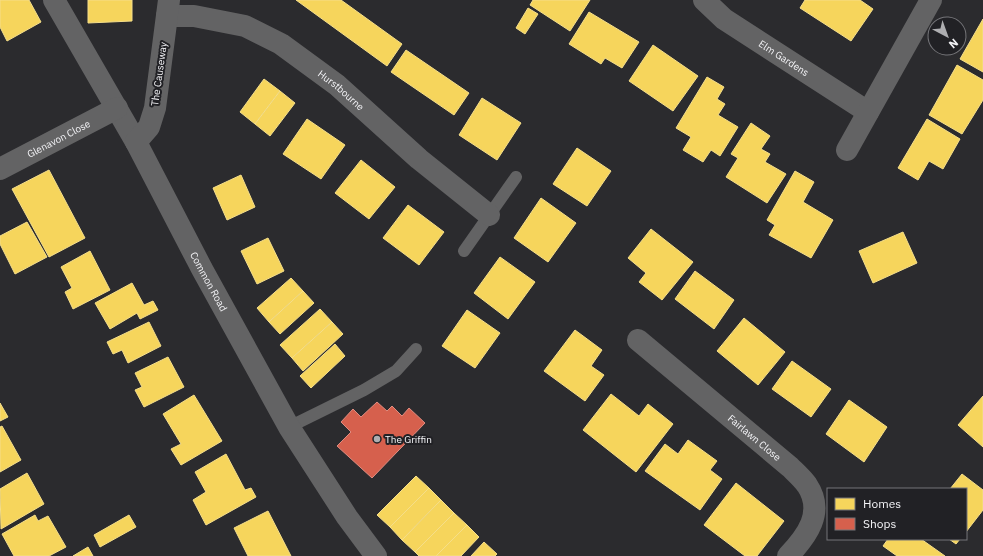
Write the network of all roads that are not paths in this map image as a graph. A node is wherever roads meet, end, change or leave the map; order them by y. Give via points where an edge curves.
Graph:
1 (54, 0) edge
2 (704, 0) edge
3 (931, 0) edge
4 (168, 8) edge
5 (117, 108) junction
6 (868, 112) junction
7 (136, 142) junction
8 (847, 150) dead end
9 (0, 169) edge
10 (516, 177) dead end
11 (490, 215) junction
12 (464, 251) dead end
13 (638, 340) dead end
14 (416, 349) dead end
15 (289, 427) junction
16 (376, 556) edge
17 (788, 556) edge

1 - 5 street, Common Road
2 - 6 street, Elm Gardens via 724,19
3 - 6 street
4 - 7 street, The Causeway via 155,108 149,127
4 - 11 street, Hurstbourne via 245,26 281,44 337,85 419,159
5 - 7 street, Common Road
5 - 9 street, Glenavon Close
6 - 8 street
7 - 15 street, Common Road
10 - 11 lane
11 - 12 lane
13 - 17 street, Fairlawn Close via 790,467 807,485 815,504 813,522 799,545
14 - 15 lane via 396,371
15 - 16 street, Common Road via 347,517

